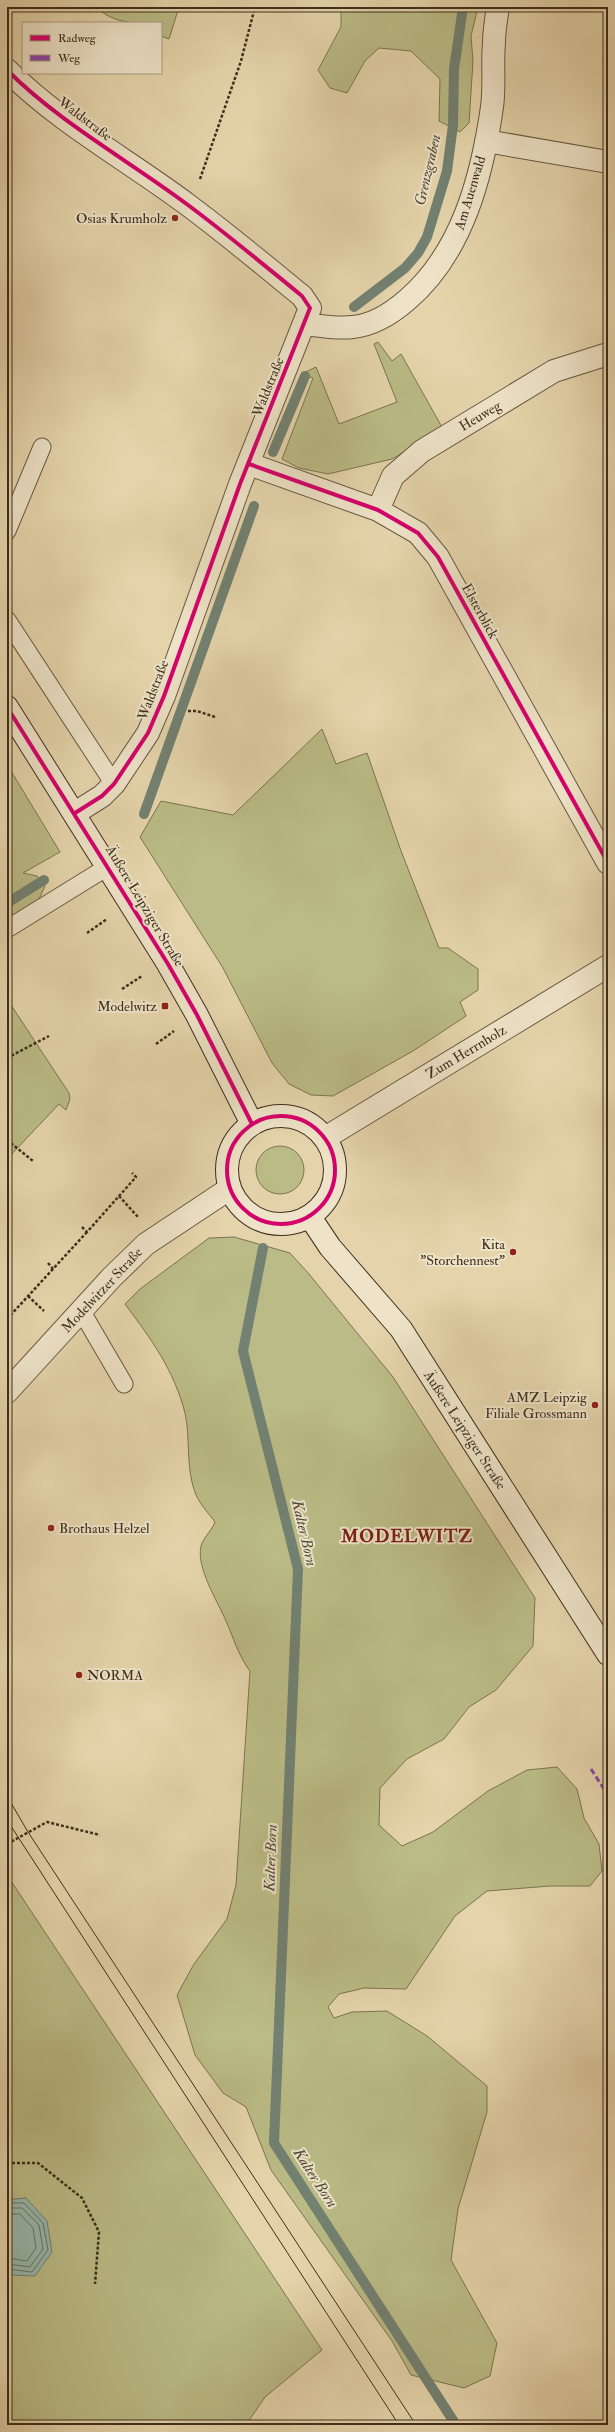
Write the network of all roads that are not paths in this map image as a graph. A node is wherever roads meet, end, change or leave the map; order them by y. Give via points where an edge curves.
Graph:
1 (498, 7) edge
2 (7, 70) edge
3 (486, 141) junction
4 (608, 162) edge
5 (305, 324) junction
6 (608, 354) edge
7 (42, 447) dead end
8 (249, 464) junction
9 (378, 510) junction
10 (7, 531) edge
11 (7, 620) edge
12 (7, 706) edge
13 (114, 784) junction
14 (75, 813) junction
15 (608, 863) edge
16 (109, 866) junction
17 (7, 930) edge
18 (608, 966) edge
19 (252, 1124) junction
20 (325, 1138) junction
21 (229, 1189) junction
22 (310, 1217) junction
23 (82, 1312) junction
24 (124, 1384) dead end
25 (7, 1392) edge
26 (608, 1654) edge

1 - 3 street, Am Auenwald via 492,105
2 - 5 street, Waldstraße via 94,140 187,204 302,296 310,308
3 - 4 street
3 - 5 street, Am Auenwald via 466,215 457,236 446,257 420,288 394,312 355,327 334,328
5 - 8 street, Waldstraße
6 - 9 street, Heuweg via 554,371 422,451 393,476
7 - 10 lane
8 - 9 street, Elsterblick
8 - 13 street, Waldstraße via 148,733
9 - 15 street, Elsterblick via 418,533 438,557
11 - 13 lane
12 - 14 street, Äußere Leipziger Straße
13 - 14 street, Waldstraße via 102,796
14 - 16 street, Äußere Leipziger Straße
16 - 17 lane
16 - 19 street, Äußere Leipziger Straße via 197,1015
18 - 20 street, Zum Herrnholz
19 - 20 street via 267,1117 299,1119 314,1126
19 - 21 street via 238,1136 229,1152 226,1171
20 - 22 street via 333,1154 336,1172 332,1190 323,1205
21 - 22 street via 248,1215 263,1222 279,1225 295,1223
21 - 23 street, Modelwitzer Straße via 146,1244 112,1277
22 - 26 street, Äußere Leipziger Straße via 330,1247 401,1329
23 - 24 lane
23 - 25 street, Modelwitzer Straße

